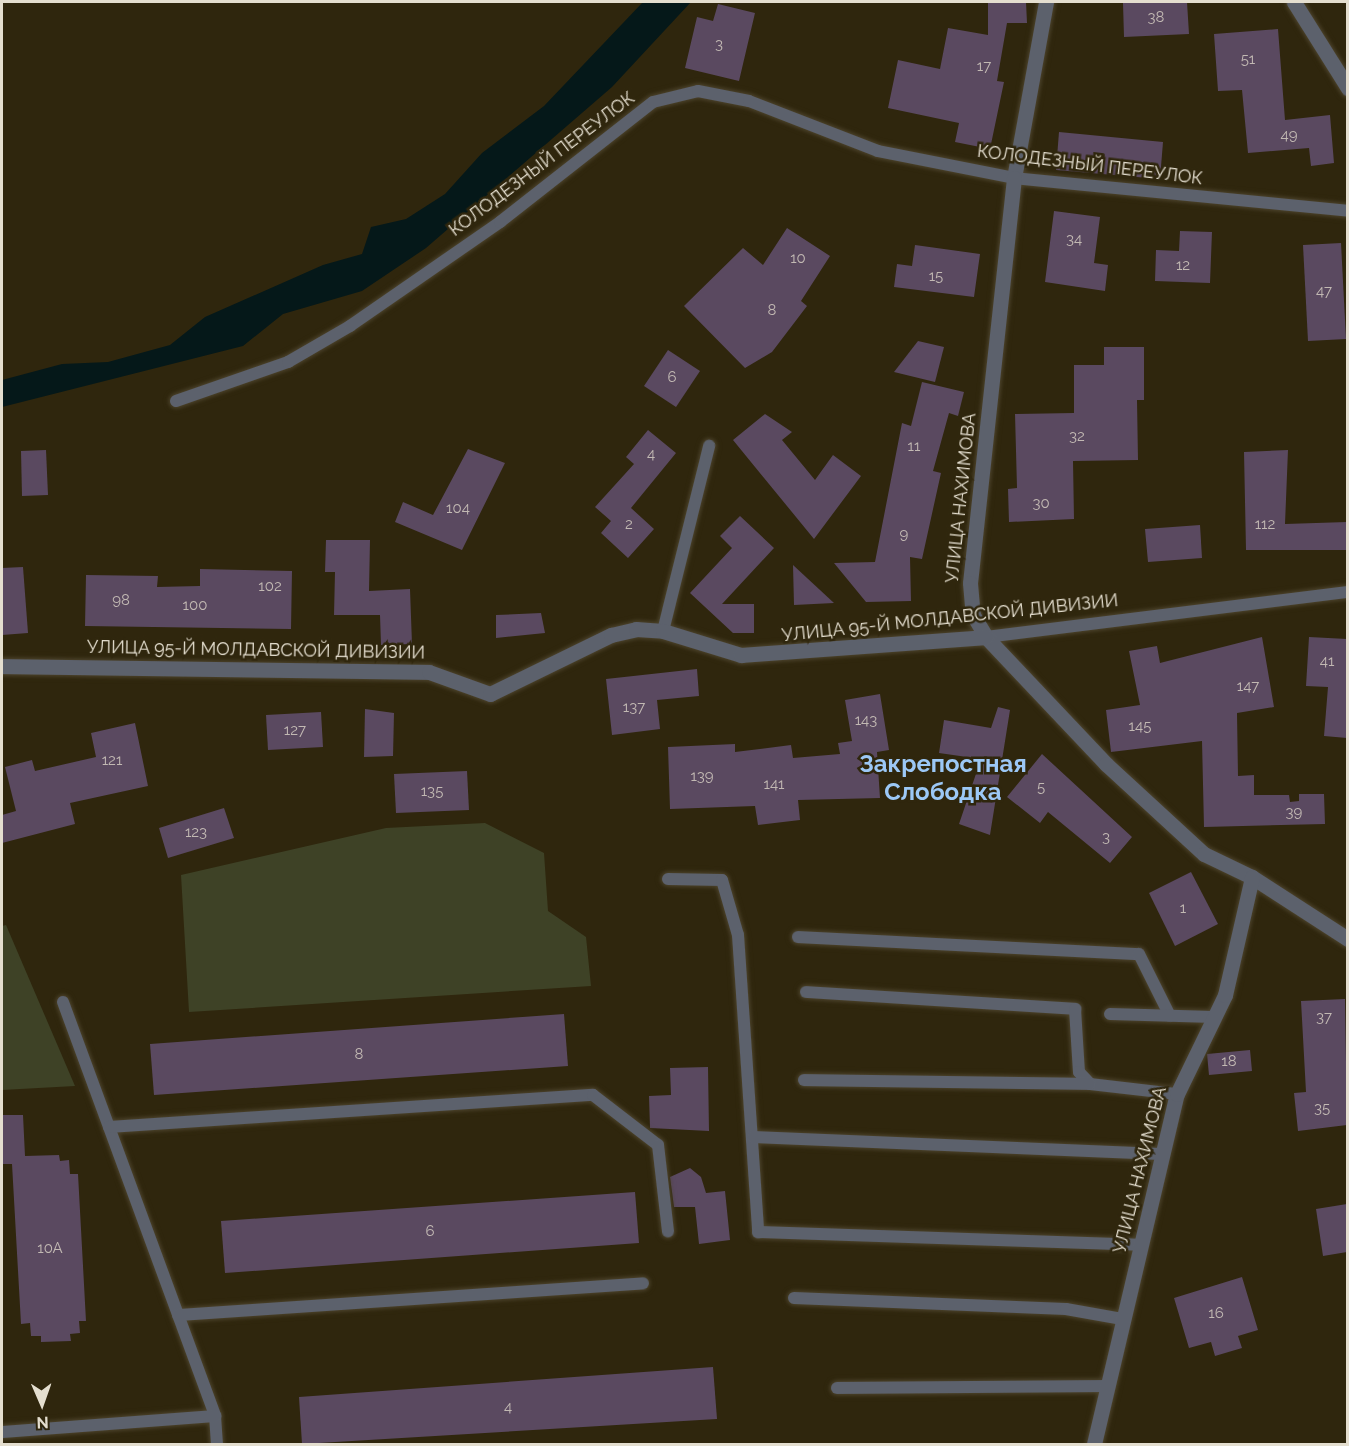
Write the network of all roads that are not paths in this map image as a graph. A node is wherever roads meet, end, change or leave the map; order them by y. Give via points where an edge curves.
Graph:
1 (1046, 2) edge
2 (1294, 2) edge
3 (1347, 88) edge
4 (1014, 178) junction
5 (1347, 211) edge
6 (176, 401) dead end
7 (710, 446) dead end
8 (1347, 591) edge
9 (663, 631) junction
10 (986, 637) junction
11 (2, 666) edge
12 (1252, 878) junction
13 (668, 879) dead end
14 (798, 937) dead end
15 (1347, 939) edge
16 (806, 992) dead end
17 (63, 1002) dead end
18 (1110, 1014) dead end
19 (1170, 1016) junction
20 (1214, 1017) junction
21 (804, 1080) dead end
22 (1090, 1084) junction
23 (1177, 1094) junction
24 (109, 1127) junction
25 (753, 1137) junction
26 (1161, 1154) junction
27 (669, 1231) dead end
28 (1142, 1245) junction
29 (643, 1283) dead end
30 (794, 1298) dead end
31 (178, 1315) junction
32 (1122, 1319) junction
33 (1105, 1386) junction
34 (837, 1388) dead end
35 (215, 1416) junction
36 (2, 1432) edge
37 (217, 1444) edge
38 (1094, 1444) edge

1 - 4 street, УЛИЦА НАХИМОВА
2 - 3 street
4 - 5 lane, КОЛОДЕЗНЫЙ ПЕРЕУЛОК
4 - 6 lane, КОЛОДЕЗНЫЙ ПЕРЕУЛОК via 878,151 738,99 698,91 653,102 500,222 351,326 288,362
4 - 10 street, УЛИЦА НАХИМОВА via 970,583 973,615
7 - 9 lane
8 - 10 lane, УЛИЦА 95-Й МОЛДАВСКОЙ ДИВИЗИИ
9 - 10 street, УЛИЦА 95-Й МОЛДАВСКОЙ ДИВИЗИИ via 741,655
9 - 11 street, УЛИЦА 95-Й МОЛДАВСКОЙ ДИВИЗИИ via 611,635 490,694 429,672
10 - 12 street, УЛИЦА НАХИМОВА via 1106,764 1196,847
12 - 15 street, УЛИЦА НАХИМОВА
12 - 20 street, УЛИЦА НАХИМОВА via 1225,995
13 - 25 lane via 722,880 738,935
14 - 19 lane via 1139,954
16 - 22 lane via 1075,1009 1079,1072
17 - 24 lane
18 - 19 lane
19 - 20 lane
20 - 23 street, УЛИЦА НАХИМОВА
21 - 22 lane
22 - 23 lane
23 - 26 street, УЛИЦА НАХИМОВА
24 - 27 lane via 593,1095 658,1145
24 - 31 lane
25 - 26 lane
25 - 28 lane via 758,1232
26 - 28 street, УЛИЦА НАХИМОВА
28 - 32 street, УЛИЦА НАХИМОВА
29 - 31 lane
30 - 32 lane via 1066,1309
31 - 35 lane
32 - 33 street, УЛИЦА НАХИМОВА
33 - 34 lane
33 - 38 street, УЛИЦА НАХИМОВА
35 - 36 lane
35 - 37 lane

